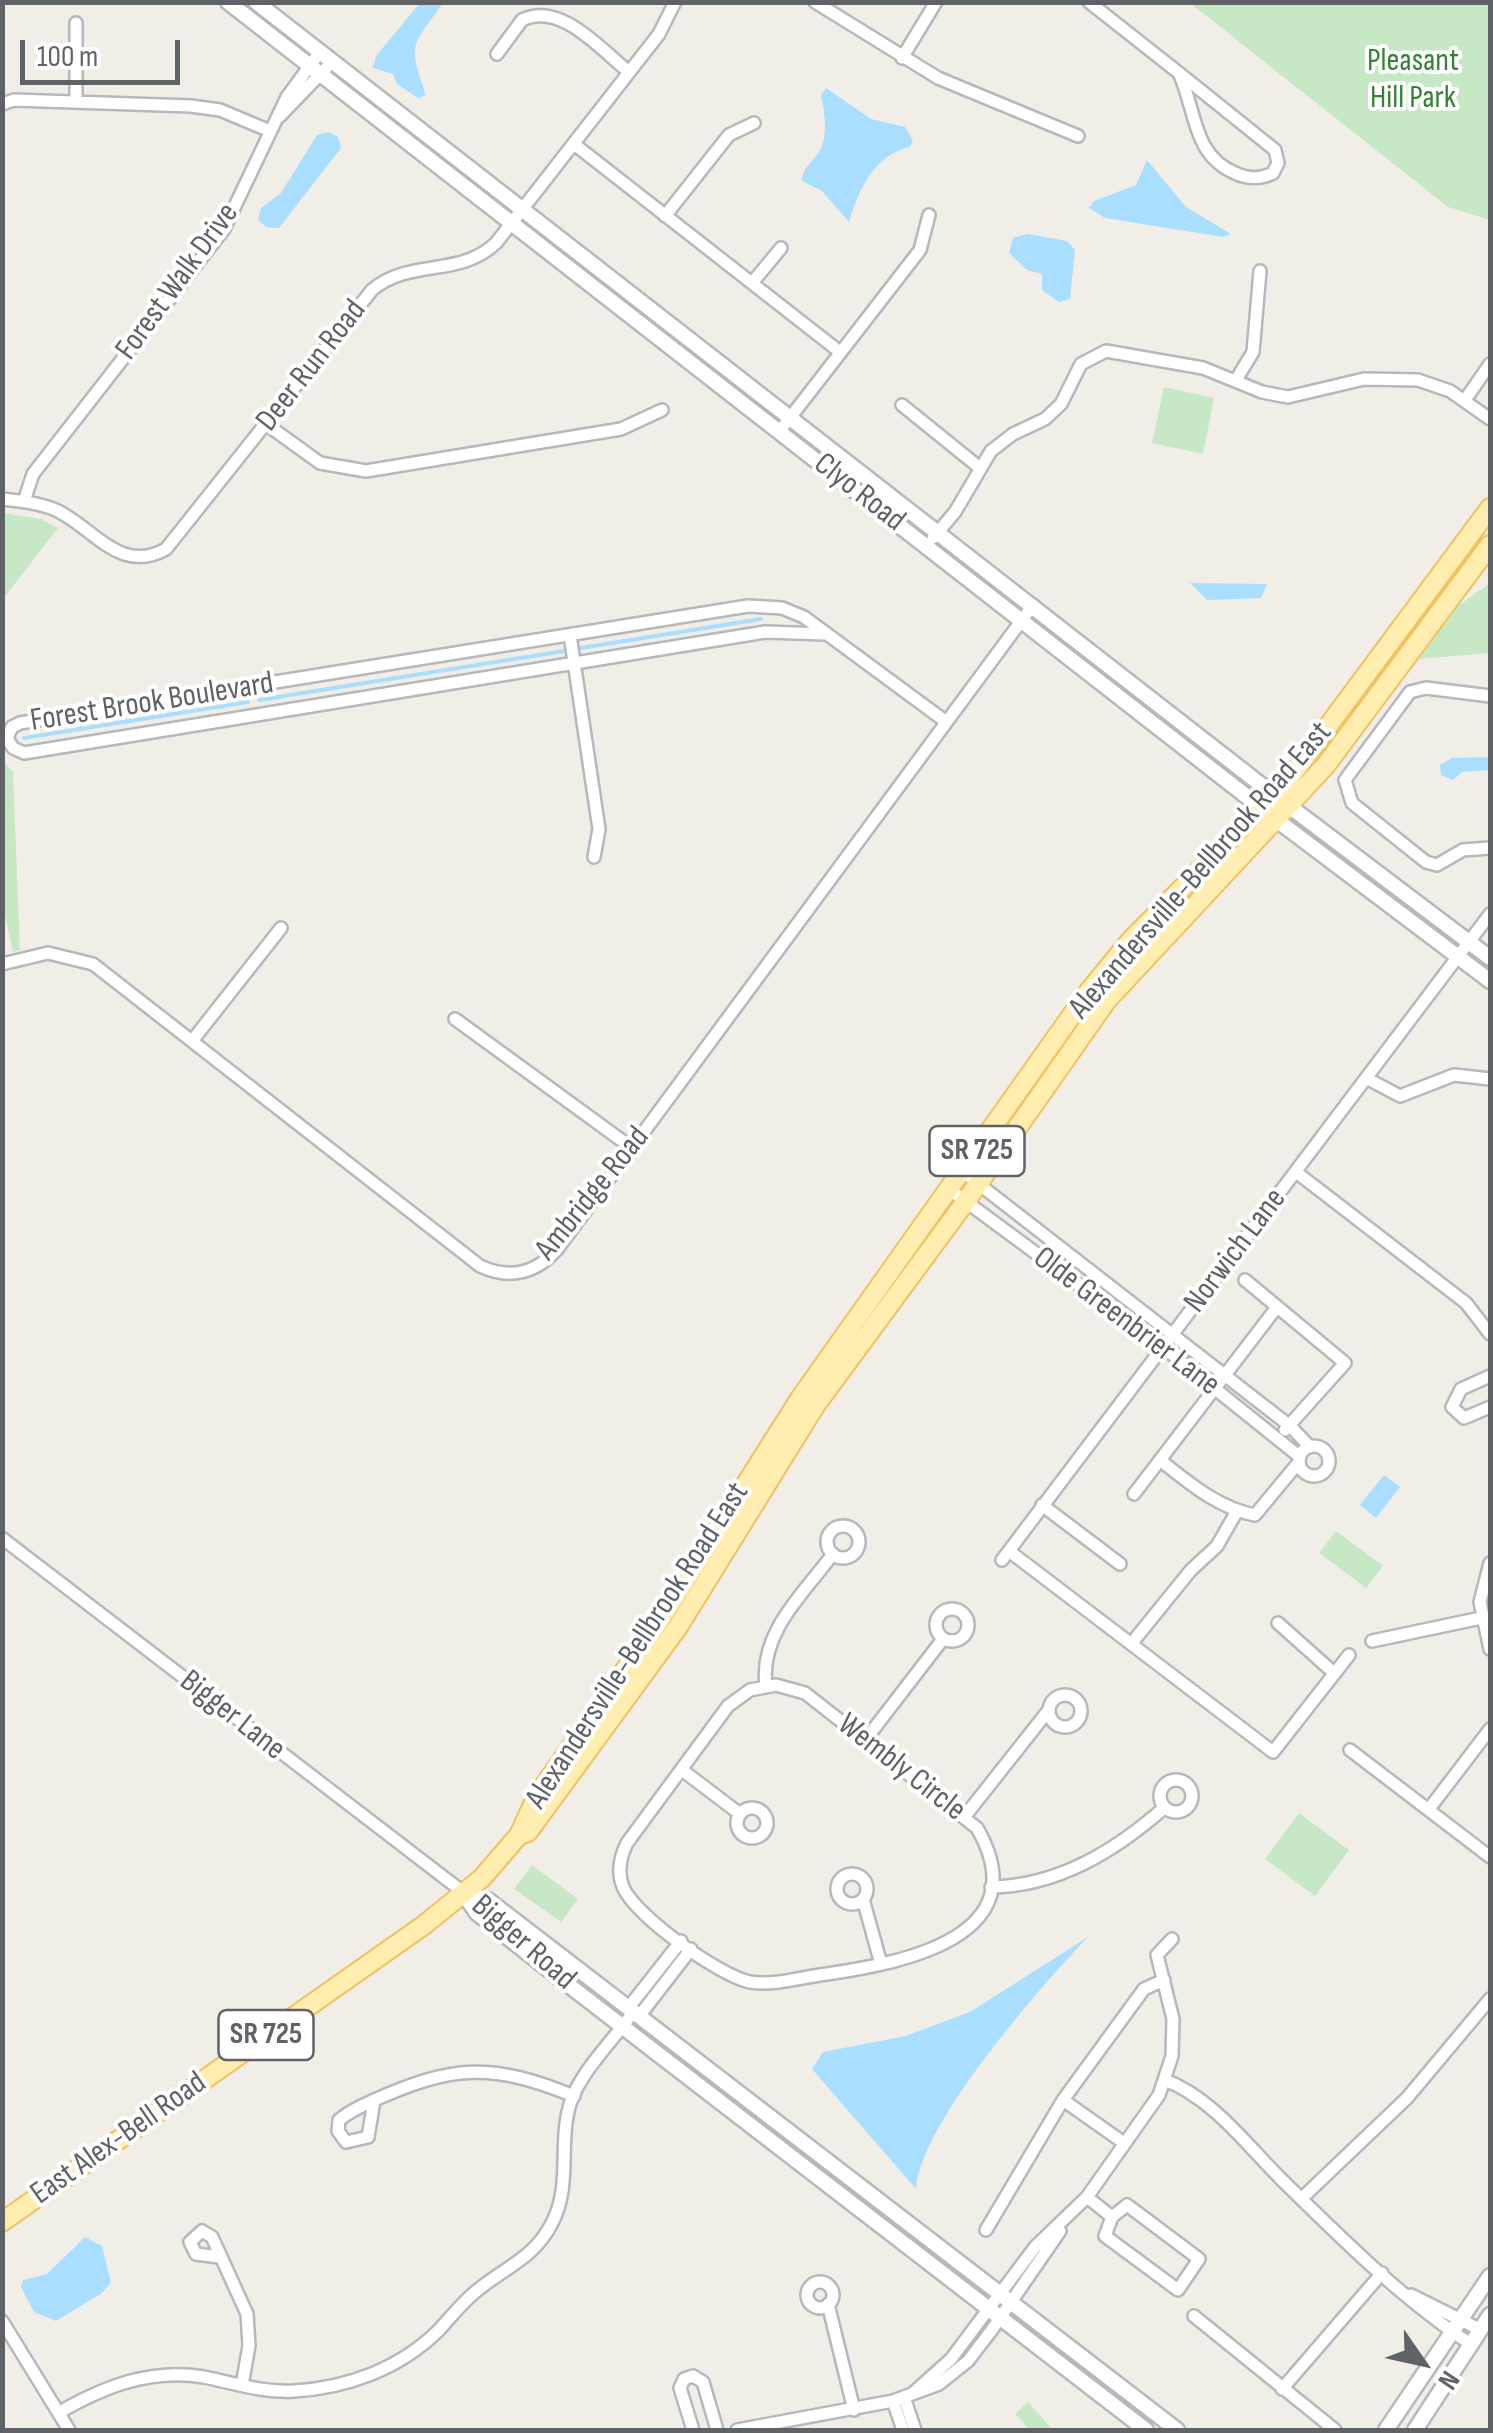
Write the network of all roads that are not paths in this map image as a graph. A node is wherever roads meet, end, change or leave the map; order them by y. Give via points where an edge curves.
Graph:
1 (228, 2) edge
2 (256, 2) edge
3 (675, 2) edge
4 (815, 2) edge
5 (936, 2) edge
6 (1088, 2) edge
7 (76, 24) dead end
8 (497, 54) dead end
9 (326, 57) junction
10 (902, 58) junction
11 (315, 70) junction
12 (630, 72) junction
13 (1178, 73) junction
14 (76, 102) junction
15 (2, 104) edge
16 (754, 123) dead end
17 (274, 125) junction
18 (1078, 136) dead end
19 (574, 144) junction
20 (524, 209) junction
21 (929, 215) dead end
22 (666, 216) junction
23 (511, 225) junction
24 (781, 248) dead end
25 (1260, 272) dead end
26 (752, 283) junction
27 (840, 352) junction
28 (1490, 364) edge
29 (1236, 380) junction
30 (1464, 400) junction
31 (902, 405) dead end
32 (662, 410) dead end
33 (790, 416) junction
34 (1490, 419) edge
35 (266, 424) junction
36 (779, 432) junction
37 (980, 468) junction
38 (2, 498) edge
39 (24, 502) junction
40 (1490, 508) edge
41 (938, 532) junction
42 (1490, 545) edge
43 (927, 546) junction
44 (1034, 605) junction
45 (1418, 607) junction
46 (1022, 620) junction
47 (1435, 620) junction
48 (824, 634) junction
49 (570, 636) junction
50 (574, 663) junction
51 (1490, 696) edge
52 (945, 721) junction
53 (1276, 808) junction
54 (1490, 848) edge
55 (594, 857) dead end
56 (1490, 914) edge
57 (281, 928) dead end
58 (1471, 942) junction
59 (1460, 957) junction
60 (1490, 958) edge
61 (2, 964) edge
62 (1490, 981) edge
63 (455, 1018) dead end
64 (192, 1041) junction
65 (1366, 1078) junction
66 (1490, 1079) edge
67 (632, 1148) junction
68 (962, 1171) junction
69 (1296, 1172) junction
70 (978, 1183) junction
71 (950, 1189) junction
72 (966, 1201) junction
73 (1245, 1280) dead end
74 (1276, 1307) junction
75 (1172, 1334) junction
76 (1490, 1334) edge
77 (1163, 1346) junction
78 (1224, 1376) junction
79 (1490, 1376) edge
80 (1214, 1389) junction
81 (808, 1401) junction
82 (1490, 1407) edge
83 (1290, 1426) junction
84 (1278, 1436) junction
85 (1310, 1447) junction
86 (1160, 1460) junction
87 (1300, 1460) junction
88 (1134, 1494) dead end
89 (1042, 1505) junction
90 (1236, 1512) junction
91 (2, 1538) edge
92 (833, 1554) dead end
93 (1490, 1563) edge
94 (1120, 1564) dead end
95 (1481, 1618) junction
96 (1278, 1623) dead end
97 (943, 1639) dead end
98 (1372, 1641) dead end
99 (1131, 1644) junction
100 (1490, 1650) edge
101 (1349, 1655) dead end
102 (1334, 1674) junction
103 (766, 1686) junction
104 (1048, 1711) dead end
105 (1490, 1729) edge
106 (866, 1740) junction
107 (1350, 1750) dead end
108 (682, 1770) junction
109 (1164, 1808) dead end
110 (1429, 1809) junction
111 (740, 1814) dead end
112 (966, 1816) junction
113 (519, 1835) joint
114 (1490, 1857) edge
115 (991, 1888) junction
116 (463, 1892) junction
117 (863, 1899) dead end
118 (1172, 1938) dead end
119 (686, 1945) junction
120 (881, 1964) junction
121 (1164, 1980) junction
122 (1490, 1999) edge
123 (634, 2011) junction
124 (624, 2026) junction
125 (1166, 2080) junction
126 (574, 2096) junction
127 (1063, 2100) junction
128 (374, 2101) dead end
129 (1124, 2143) junction
130 (1087, 2197) junction
131 (1302, 2199) junction
132 (1112, 2216) junction
133 (2, 2222) edge
134 (986, 2230) dead end
135 (219, 2257) dead end
136 (1382, 2273) junction
137 (1490, 2276) edge
138 (1407, 2293) junction
139 (1005, 2298) junction
140 (828, 2304) dead end
141 (994, 2313) junction
142 (1490, 2315) edge
143 (1194, 2316) dead end
144 (1463, 2319) junction
145 (2, 2321) edge
146 (1482, 2330) junction
147 (1454, 2332) junction
148 (1472, 2345) junction
149 (242, 2386) junction
150 (1282, 2389) junction
151 (903, 2397) junction
152 (854, 2410) junction
153 (60, 2412) junction
154 (68, 2430) edge
155 (693, 2430) edge
156 (717, 2430) edge
157 (737, 2430) edge
158 (902, 2430) edge
159 (915, 2430) edge
160 (1146, 2430) edge
161 (1176, 2430) edge
162 (1335, 2430) edge
163 (1386, 2430) edge
164 (1414, 2430) edge

1 - 11 street, Clyo Road
2 - 9 street, Clyo Road
3 - 12 street, Deer Run Road
4 - 10 street
5 - 10 street
6 - 13 street
7 - 14 street
8 - 12 street via 522,20 546,15 567,23
9 - 11 street, Forest Walk Drive
9 - 20 street, Clyo Road
10 - 18 street
11 - 17 street, Forest Walk Drive
11 - 23 street, Clyo Road
12 - 19 street, Deer Run Road
13 - 13 street via 1275,150 1273,173 1242,176 1211,157
14 - 15 street
14 - 17 street via 220,110
16 - 22 street via 730,135
17 - 39 street, Forest Walk Drive via 224,229 32,474
19 - 20 street, Deer Run Road
19 - 22 street
20 - 23 street, Deer Run Road
20 - 33 street, Clyo Road
21 - 27 street via 920,250
22 - 26 street
23 - 35 street, Deer Run Road via 470,262 406,270 384,280
23 - 36 street, Clyo Road
24 - 26 street
25 - 29 street via 1253,352
26 - 27 street
27 - 33 street
28 - 30 street
29 - 30 street via 1288,398 1364,379 1402,378
29 - 37 street via 1126,352 1096,354 1074,373 1055,410 1000,442
30 - 34 street
31 - 37 street
32 - 35 street via 621,429 366,471 320,463
33 - 36 street
33 - 41 street, Clyo Road
35 - 39 street, Deer Run Road via 178,538 158,554 126,557 57,511
36 - 43 street, Clyo Road
37 - 41 street
38 - 39 street, Deer Run Road
40 - 45 main road, Alexandersville-Bellbrook Road East / SR 725
41 - 43 street
41 - 44 street, Clyo Road
42 - 47 main road, Alexandersville-Bellbrook Road East / SR 725
43 - 46 street, Clyo Road
44 - 46 street, Ambridge Road
44 - 53 street, Clyo Road
45 - 47 main road
45 - 53 main road, Alexandersville-Bellbrook Road East / SR 725
46 - 52 street, Ambridge Road
46 - 53 street, Clyo Road
47 - 53 main road, Alexandersville-Bellbrook Road East / SR 725 via 1351,734
48 - 49 street, Forest Brook Boulevard via 798,614 769,606
48 - 50 street, Forest Brook Boulevard via 765,632
48 - 52 street, Forest Brook Boulevard
49 - 50 street
49 - 50 street, Forest Brook Boulevard via 20,722 7,738 24,753
50 - 55 street via 600,829
51 - 54 street via 1410,692 1345,780 1345,790 1352,803 1426,862 1436,865 1463,850
52 - 67 street, Ambridge Road
53 - 58 street, Clyo Road
53 - 59 street, Clyo Road
53 - 68 main road, Alexandersville-Bellbrook Road East / SR 725 via 1107,968
53 - 70 main road, Alexandersville-Bellbrook Road East / SR 725 via 1106,1000
56 - 58 street, Norwich Lane
57 - 64 street
58 - 59 street, Norwich Lane
58 - 60 street, Clyo Road
59 - 62 street, Clyo Road
59 - 65 street, Norwich Lane
61 - 64 street, Ambridge Road via 48,953 80,958
63 - 67 street
64 - 67 street, Ambridge Road via 467,1256 501,1273 533,1269 551,1257
65 - 66 street via 1400,1096 1454,1075
65 - 69 street, Norwich Lane
68 - 70 street, Olde Greenbrier Lane
68 - 71 main road, Alexandersville-Bellbrook Road East / SR 725
69 - 75 street, Norwich Lane
69 - 76 street via 1466,1302
70 - 72 main road, Alexandersville-Bellbrook Road East / SR 725
70 - 75 street, Olde Greenbrier Lane
71 - 72 street, Olde Greenbrier Lane
71 - 81 main road, Alexandersville-Bellbrook Road East / SR 725
72 - 77 street, Olde Greenbrier Lane
72 - 81 main road, Alexandersville-Bellbrook Road East / SR 725
73 - 74 street
74 - 78 street
74 - 83 street via 1345,1363
75 - 77 street, Norwich Lane
75 - 78 street, Olde Greenbrier Lane
77 - 80 street, Olde Greenbrier Lane
77 - 89 street, Norwich Lane
78 - 80 street
78 - 83 street, Olde Greenbrier Lane
79 - 82 street via 1461,1389 1452,1406 1464,1418
80 - 84 street, Olde Greenbrier Lane
80 - 86 street
81 - 113 main road, Alexandersville-Bellbrook Road East / SR 725 via 699,1575 537,1796
83 - 84 street
83 - 85 street, Olde Greenbrier Lane
84 - 87 street, Olde Greenbrier Lane
85 - 87 street
85 - 87 street via 1324,1449 1328,1467 1312,1476
86 - 88 street
86 - 90 street
87 - 90 street via 1258,1513
89 - 94 street
89 - 99 street, Norwich Lane via 1006,1556
90 - 99 street via 1216,1546
91 - 116 street, Bigger Lane
92 - 103 street via 772,1636
93 - 95 street
95 - 98 street
95 - 100 street
96 - 102 street
97 - 106 street
99 - 102 street via 1273,1752
101 - 102 street
103 - 106 street, Wembly Circle via 806,1693
103 - 108 street via 728,1706
104 - 112 street
105 - 110 street
106 - 112 street, Wembly Circle
107 - 110 street
108 - 111 street
108 - 119 street via 627,1843 620,1864 628,1896
109 - 115 street via 1118,1846 1078,1867
110 - 114 street
112 - 115 street, Wembly Circle via 985,1842
113 - 116 main road, East Alex-Bell Road / SR 725
115 - 120 street via 981,1914 954,1941
116 - 123 street, Bigger Road via 488,1900
116 - 124 street, Bigger Road via 477,1913
116 - 133 main road, East Alex-Bell Road / SR 725
117 - 120 street
118 - 121 street via 1156,1956
119 - 120 street via 734,1977 760,1983
119 - 123 street
121 - 125 street via 1173,2030
121 - 127 street via 1144,1988
122 - 131 street via 1407,2098
123 - 124 street
123 - 139 street, Bigger Road
124 - 126 street
124 - 141 street, Bigger Road
125 - 129 street
125 - 131 street via 1202,2100
126 - 128 street via 515,2076 471,2072 426,2078
126 - 149 street via 559,2206 522,2262 472,2294 420,2346 380,2370 314,2390
127 - 129 street
127 - 134 street
129 - 130 street
130 - 132 street
130 - 139 street via 1047,2256
131 - 136 street
132 - 132 street via 1127,2205 1199,2260 1178,2290 1104,2236
135 - 149 street via 247,2314
136 - 138 street
136 - 150 street
137 - 144 street
138 - 144 street
138 - 147 street
139 - 141 street
139 - 161 street, Bigger Road
140 - 152 street
141 - 151 street via 951,2360
141 - 160 street, Bigger Road
142 - 146 street
143 - 150 street
144 - 146 street
144 - 147 street
145 - 153 street
146 - 148 street
147 - 148 street
147 - 163 street
148 - 164 street
149 - 153 street via 183,2375 141,2378
150 - 162 street
151 - 152 street
151 - 158 street
151 - 159 street
152 - 157 street
153 - 154 street
155 - 156 street via 680,2388 694,2376 703,2382

